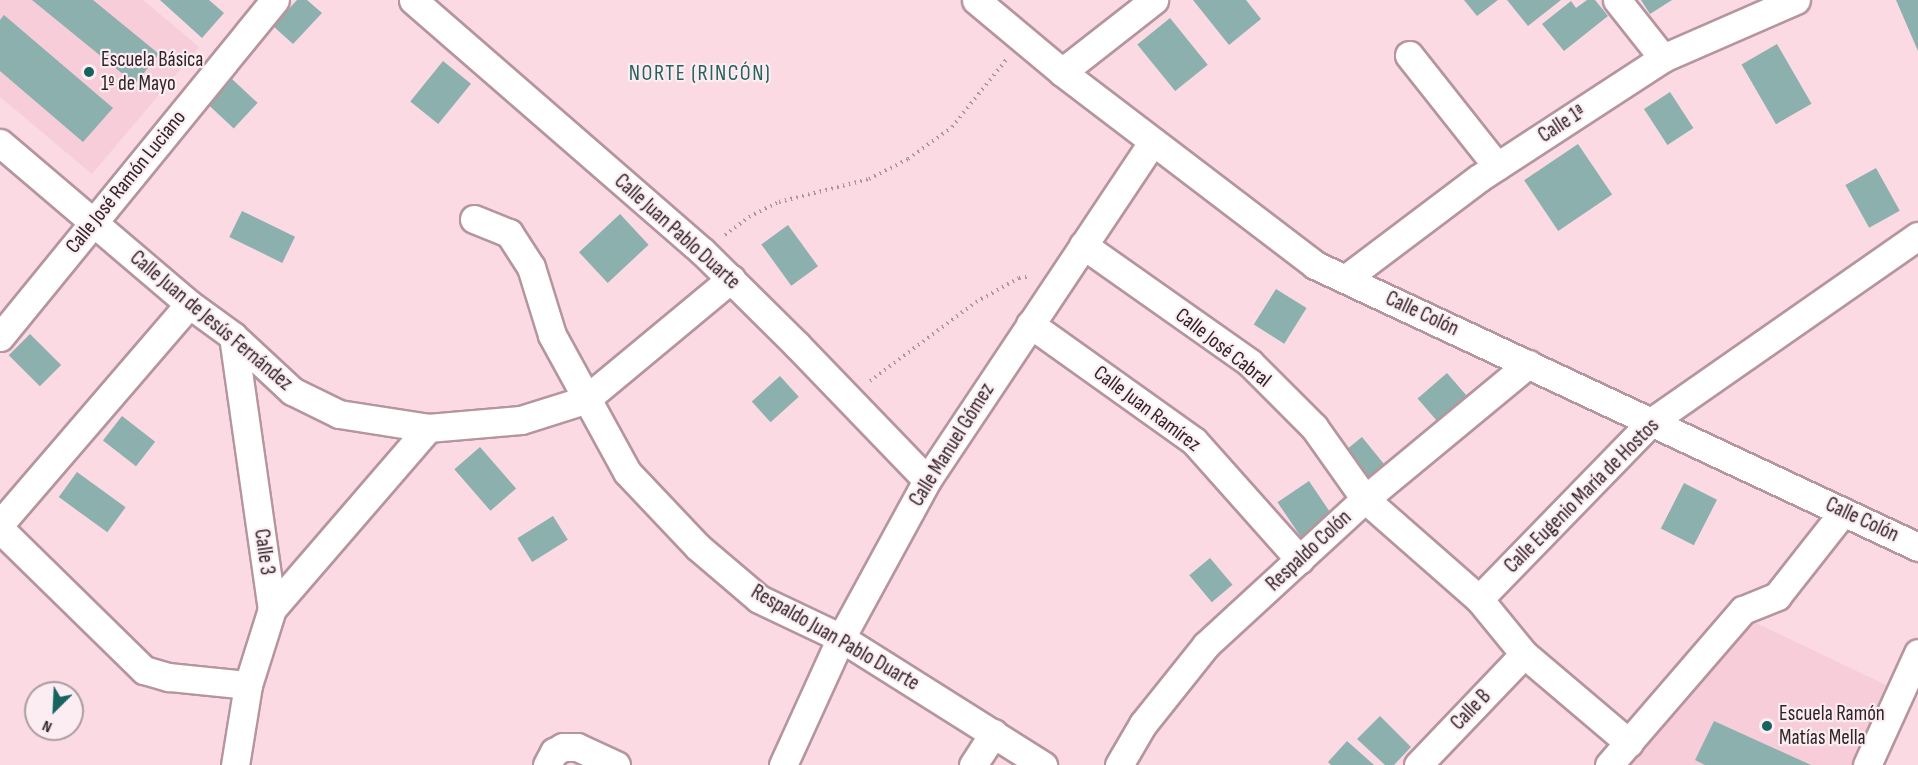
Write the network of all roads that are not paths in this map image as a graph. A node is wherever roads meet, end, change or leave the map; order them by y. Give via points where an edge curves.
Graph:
1 (275, 0) edge
2 (413, 0) edge
3 (976, 0) edge
4 (1154, 0) edge
5 (1617, 0) edge
6 (1796, 0) edge
7 (1409, 55) dead end
8 (1663, 58) junction
9 (1062, 72) junction
10 (1152, 142) junction
11 (0, 143) edge
12 (1497, 166) junction
13 (474, 219) dead end
14 (93, 221) junction
15 (1918, 237) edge
16 (1083, 245) junction
17 (731, 279) junction
18 (1345, 279) junction
19 (189, 304) junction
20 (1030, 324) junction
21 (233, 336) junction
22 (0, 337) edge
23 (1528, 364) junction
24 (585, 400) junction
25 (1651, 422) junction
26 (428, 429) junction
27 (927, 480) junction
28 (1365, 499) junction
29 (1843, 512) junction
30 (0, 524) edge
31 (0, 530) edge
32 (1918, 547) edge
33 (1300, 560) junction
34 (1479, 599) junction
35 (272, 609) junction
36 (842, 638) junction
37 (1918, 652) edge
38 (1524, 654) junction
39 (248, 685) junction
40 (994, 733) junction
41 (1629, 742) junction
42 (234, 765) edge
43 (547, 765) edge
44 (616, 765) edge
45 (783, 765) edge
46 (973, 765) edge
47 (1043, 765) edge
48 (1119, 765) edge
49 (1418, 765) edge
50 (1609, 765) edge
51 (1867, 765) edge

1 - 14 street, Calle José Ramón Luciano
2 - 17 street, Calle Juan Pablo Duarte
3 - 9 street, Calle Colón
4 - 9 street
5 - 8 street
6 - 8 street, Calle 1ª
7 - 12 street
8 - 12 street, Calle 1ª
9 - 10 street, Calle Colón
10 - 16 street, Calle Manuel Gómez
10 - 18 street, Calle Colón via 1315,265
11 - 14 street, Calle Juan de Jesús Fernández
12 - 18 street, Calle 1ª
13 - 24 street, Respaldo Juan Pablo Duarte via 509,233 531,267 552,335
14 - 19 street, Calle Juan de Jesús Fernández
14 - 22 street, Calle José Ramón Luciano
15 - 25 street, Calle Eugenio María de Hostos
16 - 20 street, Calle Manuel Gómez
16 - 28 street, Calle José Cabral via 1250,363 1314,428
17 - 24 street, Calle Juan de Jesús Fernández
17 - 27 street, Calle Juan Pablo Duarte
18 - 23 street, Calle Colón
19 - 21 street, Calle Juan de Jesús Fernández
19 - 30 street
20 - 27 street, Calle Manuel Gómez
20 - 33 street, Calle Juan Ramírez via 1194,441
21 - 26 street, Calle Juan de Jesús Fernández via 292,391 339,414
21 - 35 street, Calle 3
23 - 25 street, Calle Colón
23 - 28 street, Respaldo Colón
24 - 26 street, Calle Juan de Jesús Fernández via 521,420
24 - 36 street, Respaldo Juan Pablo Duarte via 627,472 698,547 759,599
25 - 29 street, Calle Colón
25 - 34 street, Calle Eugenio María de Hostos
26 - 35 street
27 - 36 street, Calle Manuel Gómez
28 - 33 street, Respaldo Colón
28 - 34 street, Calle José Cabral
29 - 32 street, Calle Colón
29 - 41 street via 1777,596 1743,610
31 - 39 street via 144,670 169,677
33 - 48 street, Respaldo Colón via 1206,645 1143,724
34 - 38 street
35 - 39 street, Calle 3
36 - 40 street, Respaldo Juan Pablo Duarte
36 - 45 street, Calle Manuel Gómez
37 - 51 street
38 - 41 street
38 - 49 street, Calle B
39 - 42 street, Calle 3
40 - 46 street
40 - 47 street, Respaldo Juan Pablo Duarte
41 - 50 street
43 - 44 street via 554,752 578,747

